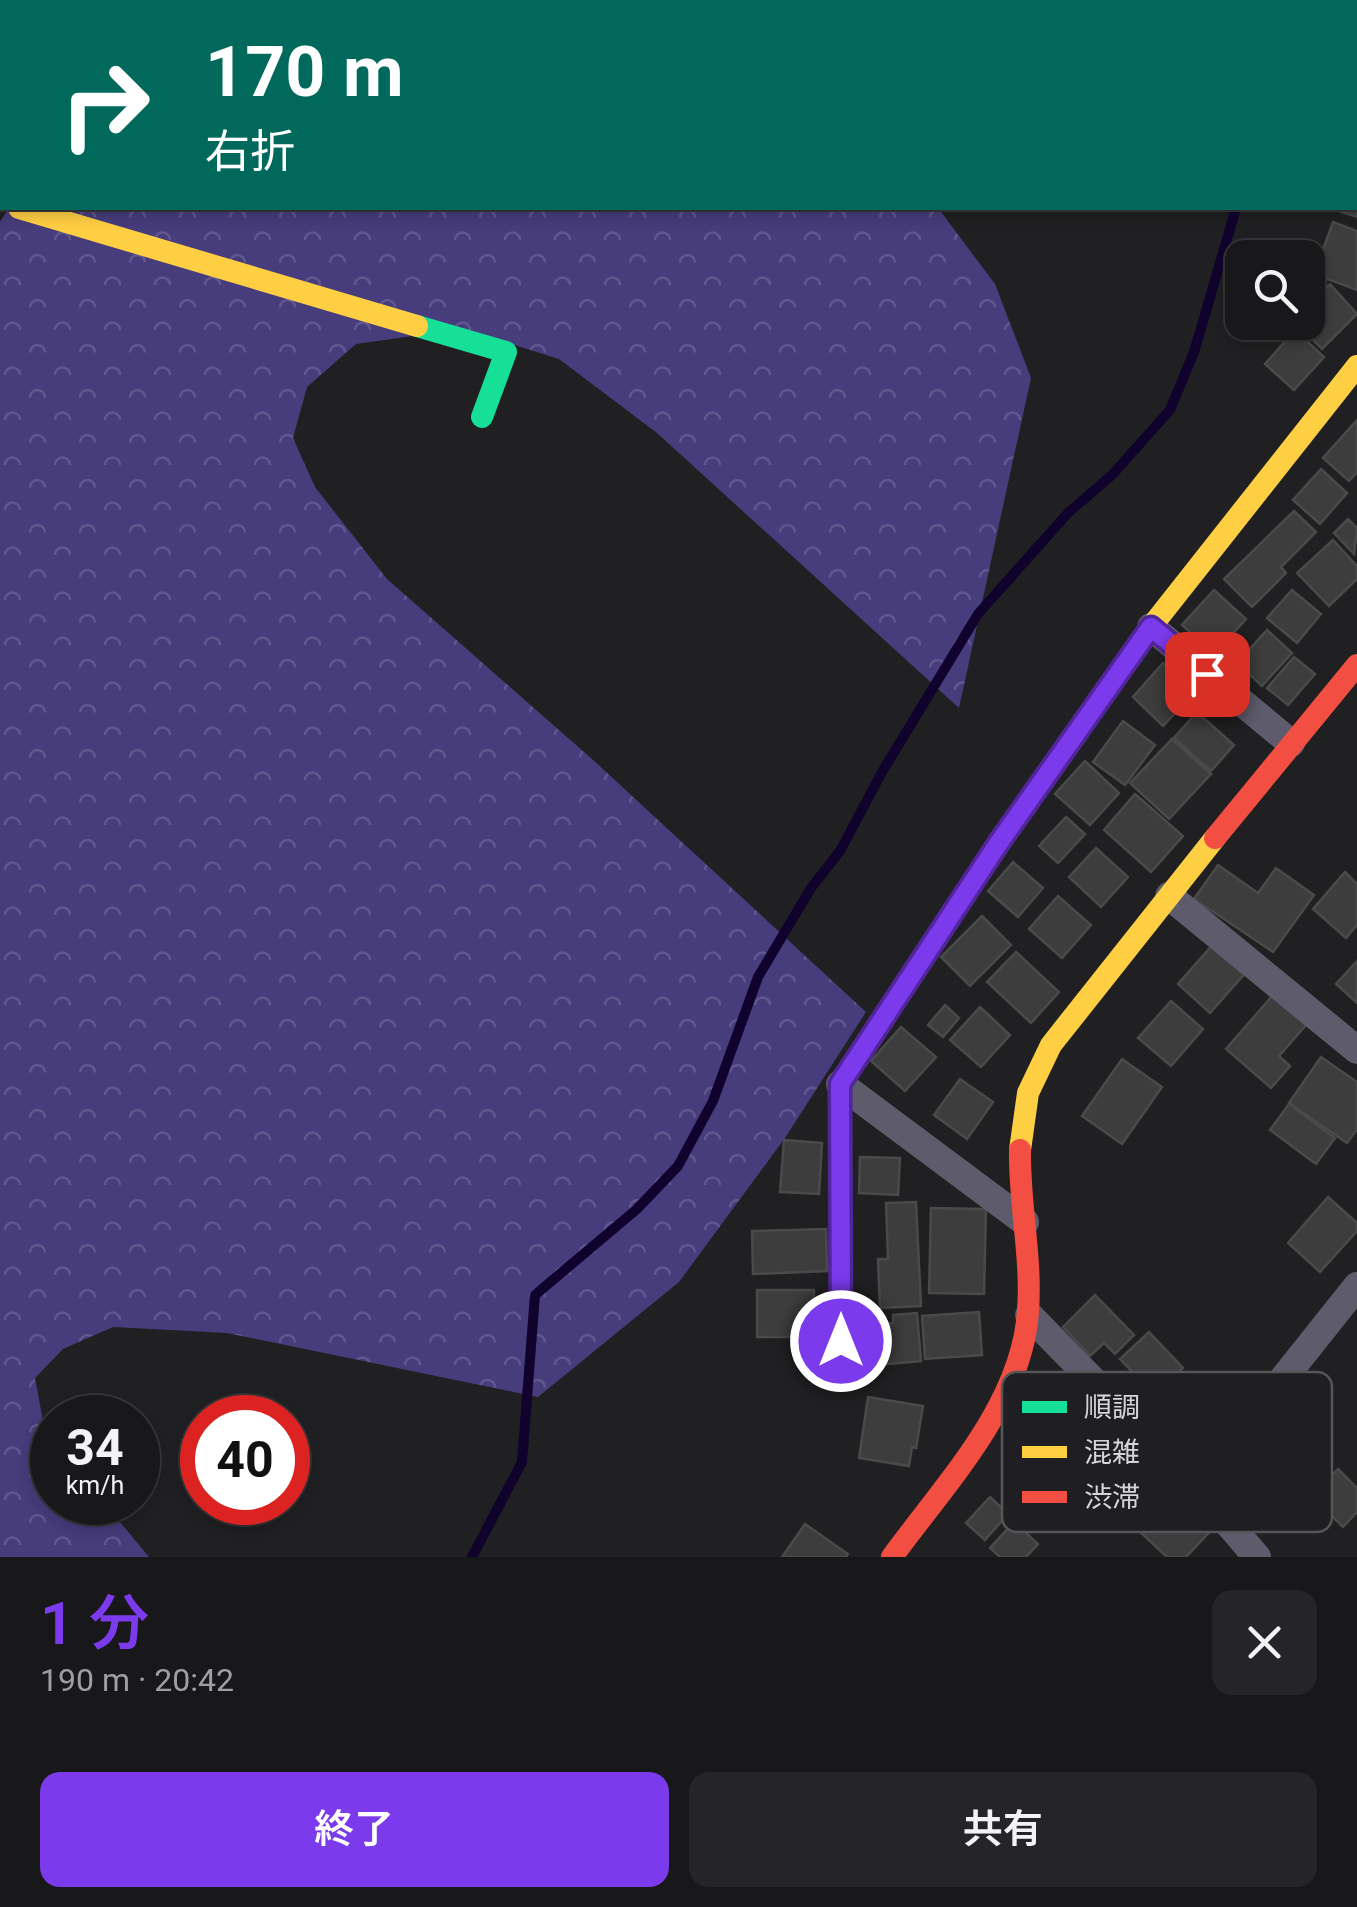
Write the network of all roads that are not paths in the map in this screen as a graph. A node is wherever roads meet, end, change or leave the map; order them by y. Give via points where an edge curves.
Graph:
1 (26, 210) edge
2 (1357, 366) edge
3 (482, 417) dead end
4 (1151, 627) junction
5 (1357, 665) edge
6 (1291, 743) junction
7 (1170, 896) junction
8 (1357, 1050) edge
9 (840, 1084) junction
10 (1025, 1222) junction
11 (1356, 1288) edge
12 (1030, 1315) junction
13 (1015, 1372) edge
14 (1085, 1372) edge
15 (1289, 1372) edge
16 (841, 1378) dead end
17 (1002, 1396) edge
18 (1236, 1532) edge
19 (892, 1557) edge
20 (1257, 1557) edge

1 - 3 street via 506,352
2 - 4 street
4 - 6 street
4 - 9 street
5 - 6 street
6 - 7 street
7 - 8 street
7 - 10 street via 1051,1045 1028,1091 1019,1153
9 - 10 street
9 - 16 street
10 - 12 street
11 - 15 street
12 - 13 street
12 - 14 street
17 - 19 street
18 - 20 street

